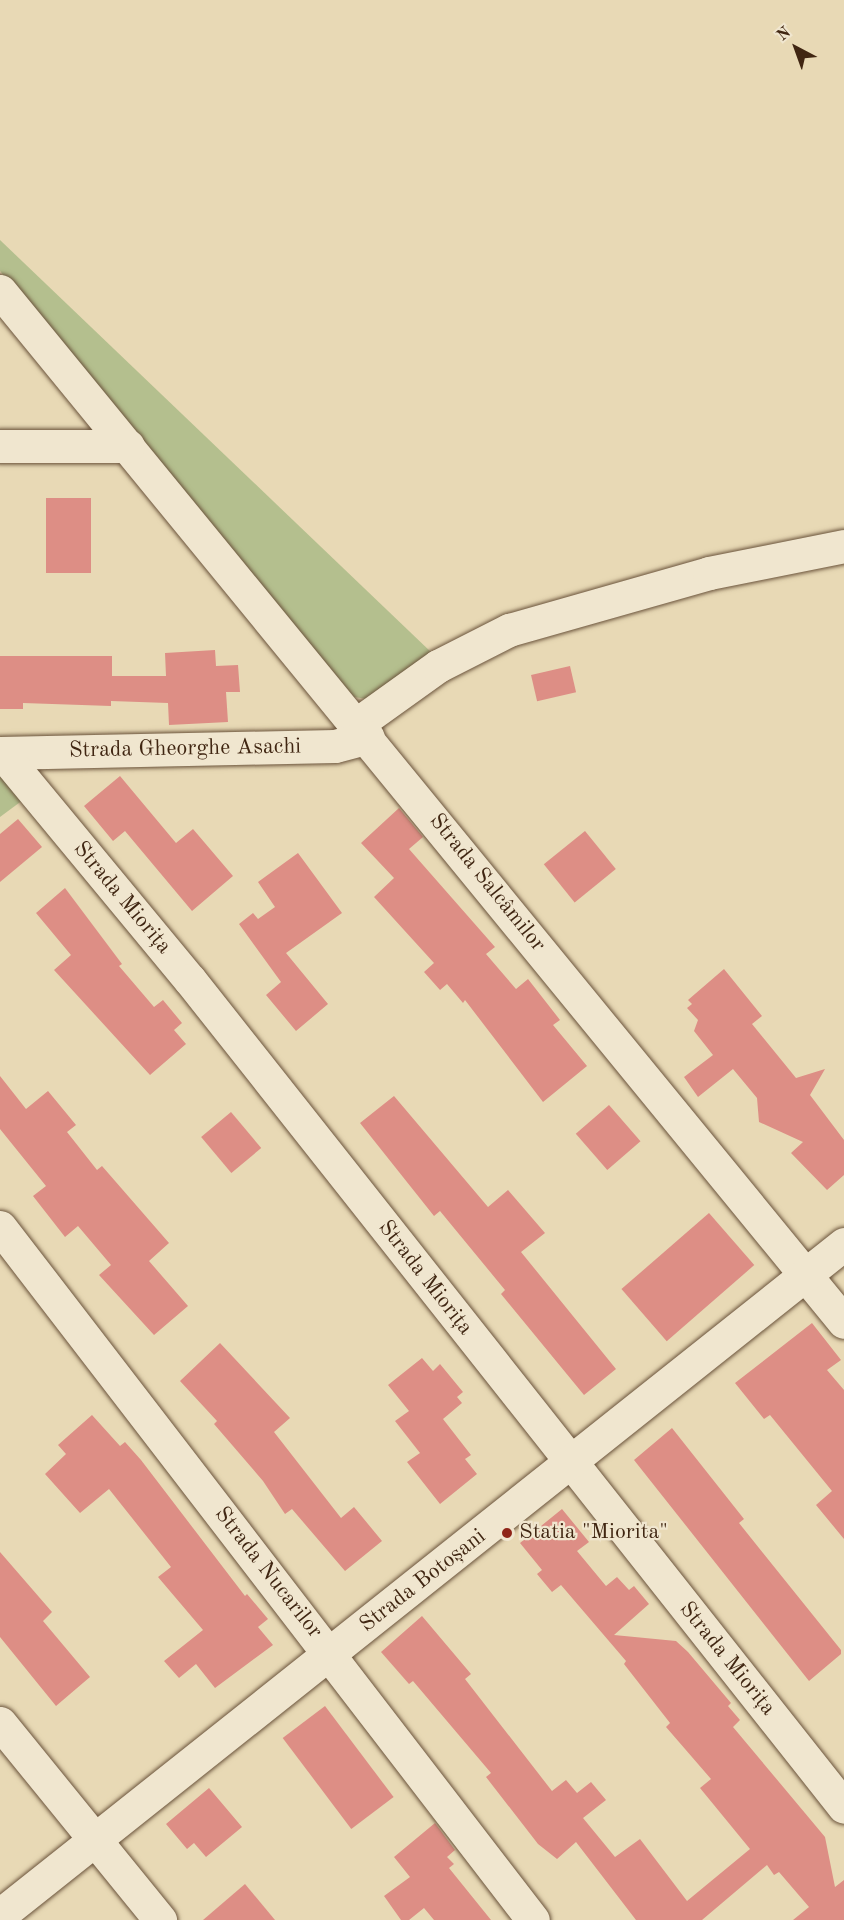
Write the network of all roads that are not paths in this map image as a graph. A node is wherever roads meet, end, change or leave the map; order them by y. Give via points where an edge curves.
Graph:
1 (0, 291) edge
2 (0, 446) edge
3 (128, 446) junction
4 (844, 546) edge
5 (362, 730) junction
6 (1, 753) edge
7 (0, 1227) edge
8 (844, 1244) edge
9 (806, 1273) junction
10 (844, 1322) edge
11 (571, 1464) junction
12 (330, 1653) junction
13 (0, 1723) edge
14 (844, 1807) edge
15 (95, 1839) junction
16 (0, 1915) edge
17 (160, 1920) edge
18 (533, 1920) edge

1 - 3 street, Strada Salcâmilor
2 - 3 street
3 - 5 street, Strada Salcâmilor
4 - 5 street via 709,573 509,630 438,666
5 - 6 street, Strada Gheorghe Asachi via 335,746
5 - 9 street, Strada Salcâmilor
6 - 11 street, Strada Miorița via 190,980
7 - 12 street, Strada Nucarilor
8 - 9 street, Strada Botoșani
9 - 10 street, Strada Salcâmilor
9 - 11 street, Strada Botoșani
11 - 12 street, Strada Botoșani
11 - 14 street, Strada Miorița
12 - 15 street, Strada Botoșani
12 - 18 street, Strada Nucarilor
13 - 15 street
15 - 16 street, Strada Botoșani
15 - 17 street

